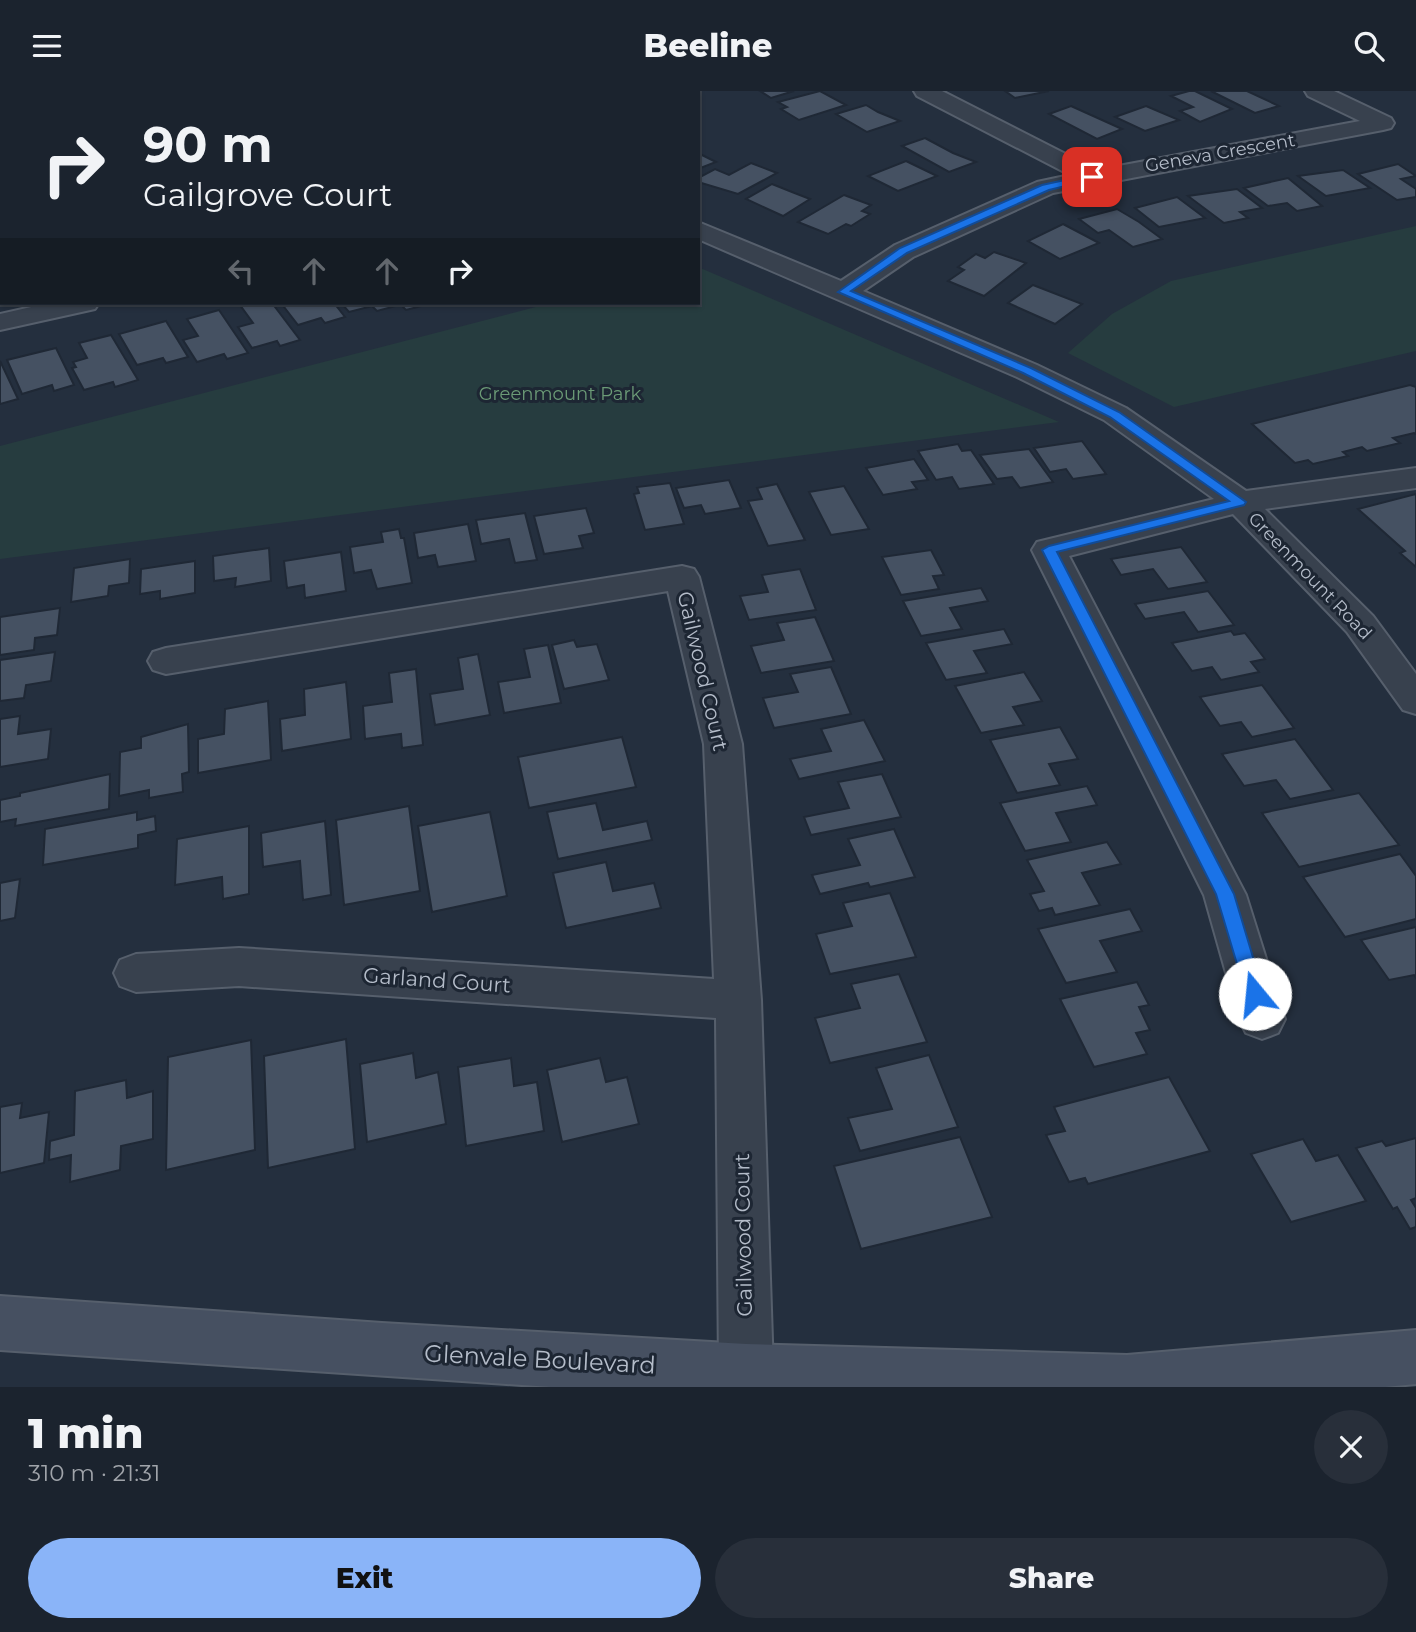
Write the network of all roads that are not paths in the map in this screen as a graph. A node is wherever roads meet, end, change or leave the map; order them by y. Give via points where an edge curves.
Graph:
1 (925, 91) edge
2 (1316, 91) edge
3 (1092, 177) junction
4 (700, 231) edge
5 (843, 292) junction
6 (76, 305) edge
7 (0, 322) edge
8 (1416, 478) edge
9 (1240, 502) junction
10 (166, 661) dead end
11 (1416, 701) edge
12 (136, 972) dead end
13 (738, 1000) junction
14 (1262, 1019) dead end
15 (0, 1324) edge
16 (1416, 1357) edge
17 (746, 1371) junction

1 - 3 street
2 - 3 street, Geneva Crescent via 1383,123
3 - 5 street, Geneva Crescent via 1046,187 904,251
4 - 5 street, Greenmount Road
5 - 9 street, Greenmount Road via 1115,414
6 - 7 street
8 - 9 street
9 - 11 street, Greenmount Road via 1360,624
9 - 14 street via 1049,550 1225,894
10 - 13 street, Gailwood Court via 682,577 723,744
12 - 13 street, Garland Court via 239,967
13 - 17 street, Gailwood Court
15 - 17 street, Glenvale Boulevard
16 - 17 street, Glenvale Boulevard via 1127,1383

